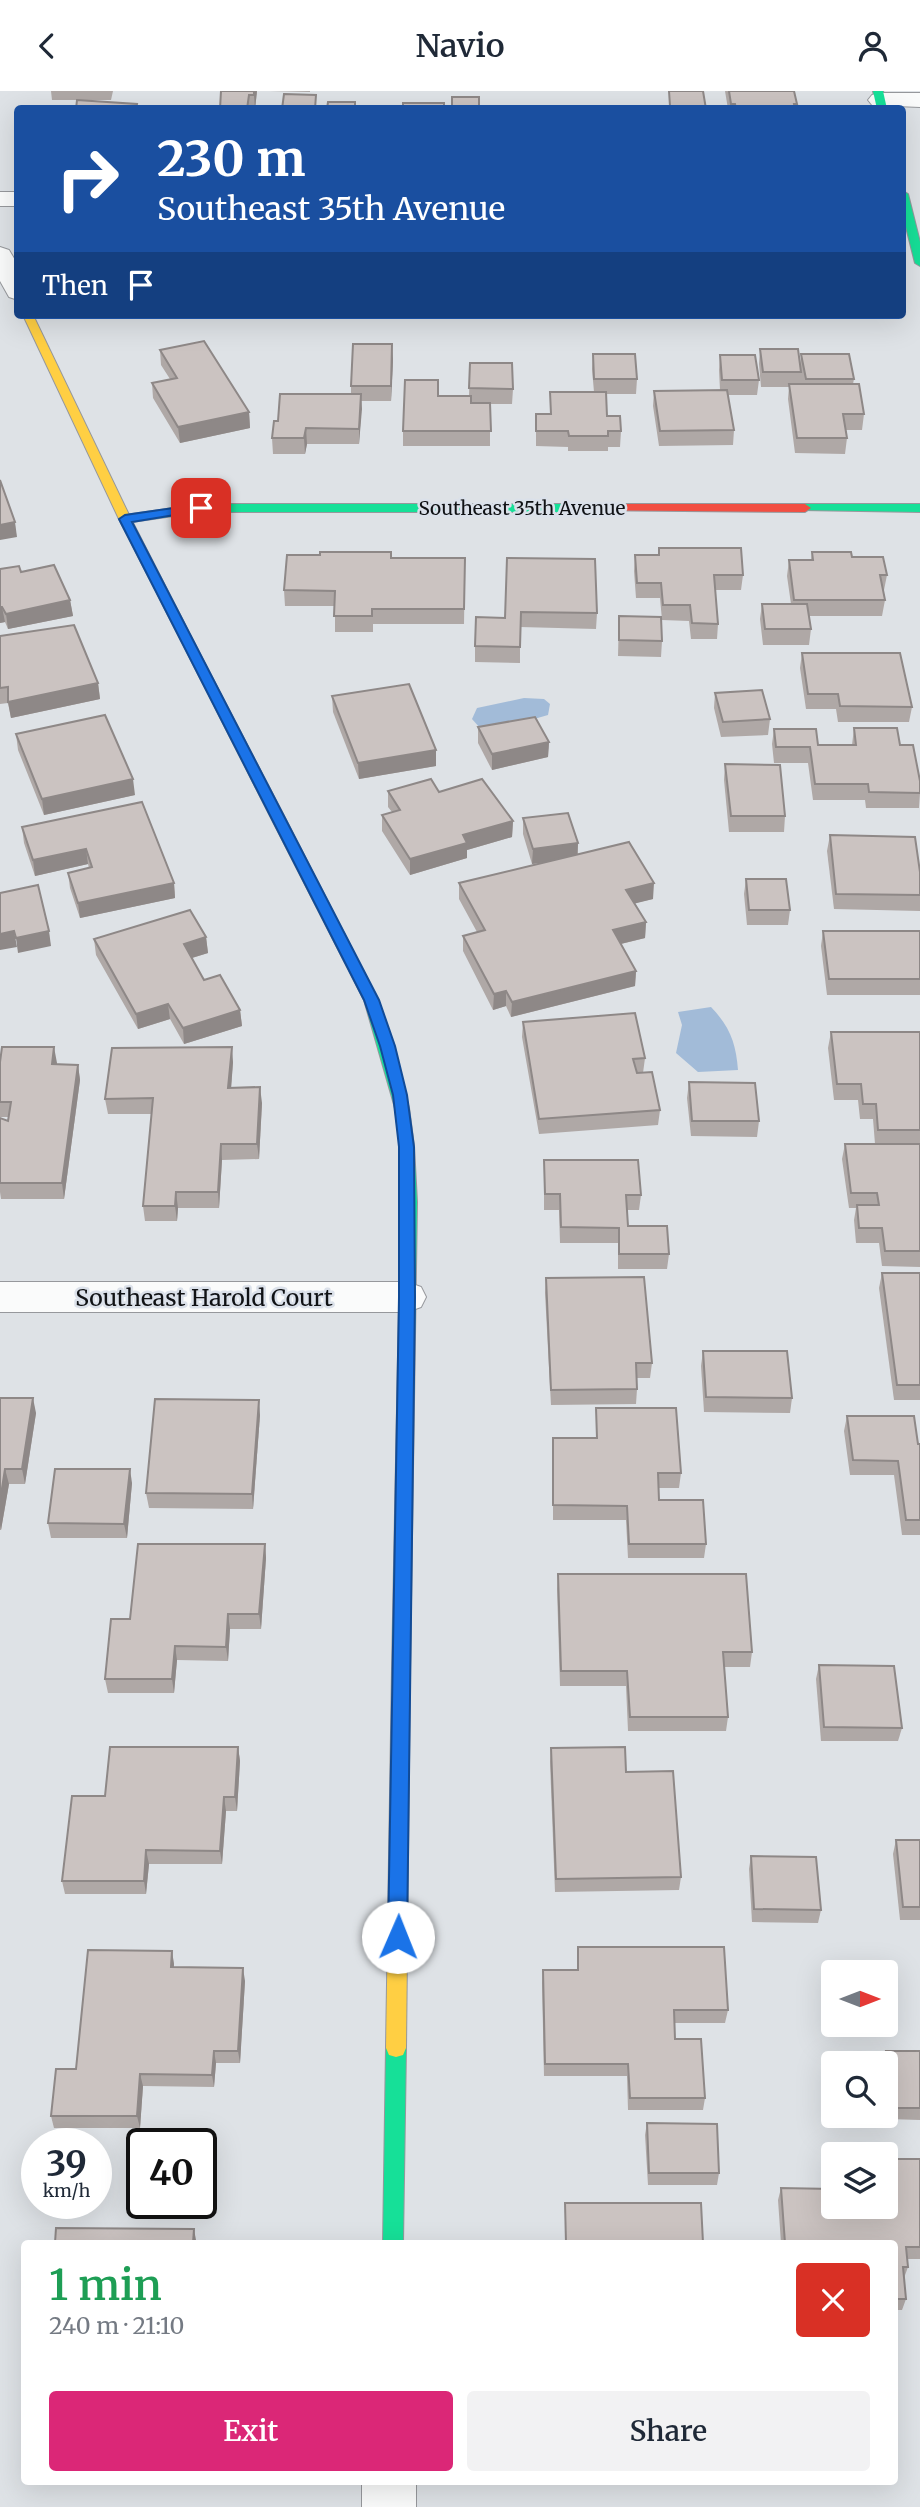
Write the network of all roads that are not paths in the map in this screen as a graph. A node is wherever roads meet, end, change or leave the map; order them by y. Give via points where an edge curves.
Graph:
1 (880, 100) edge
2 (920, 100) edge
3 (906, 209) edge
4 (0, 255) edge
5 (920, 263) edge
6 (14, 284) edge
7 (30, 319) edge
8 (920, 508) edge
9 (125, 519) junction
10 (0, 1297) edge
11 (407, 1297) junction
12 (393, 2240) edge
13 (390, 2485) edge
14 (389, 2507) edge

1 - 2 street
3 - 5 street
4 - 6 street
7 - 9 street
8 - 9 street, Southeast 35th Avenue via 201,508
9 - 11 street via 371,1000 388,1046 407,1147
10 - 11 street, Southeast Harold Court
11 - 12 street
13 - 14 street

